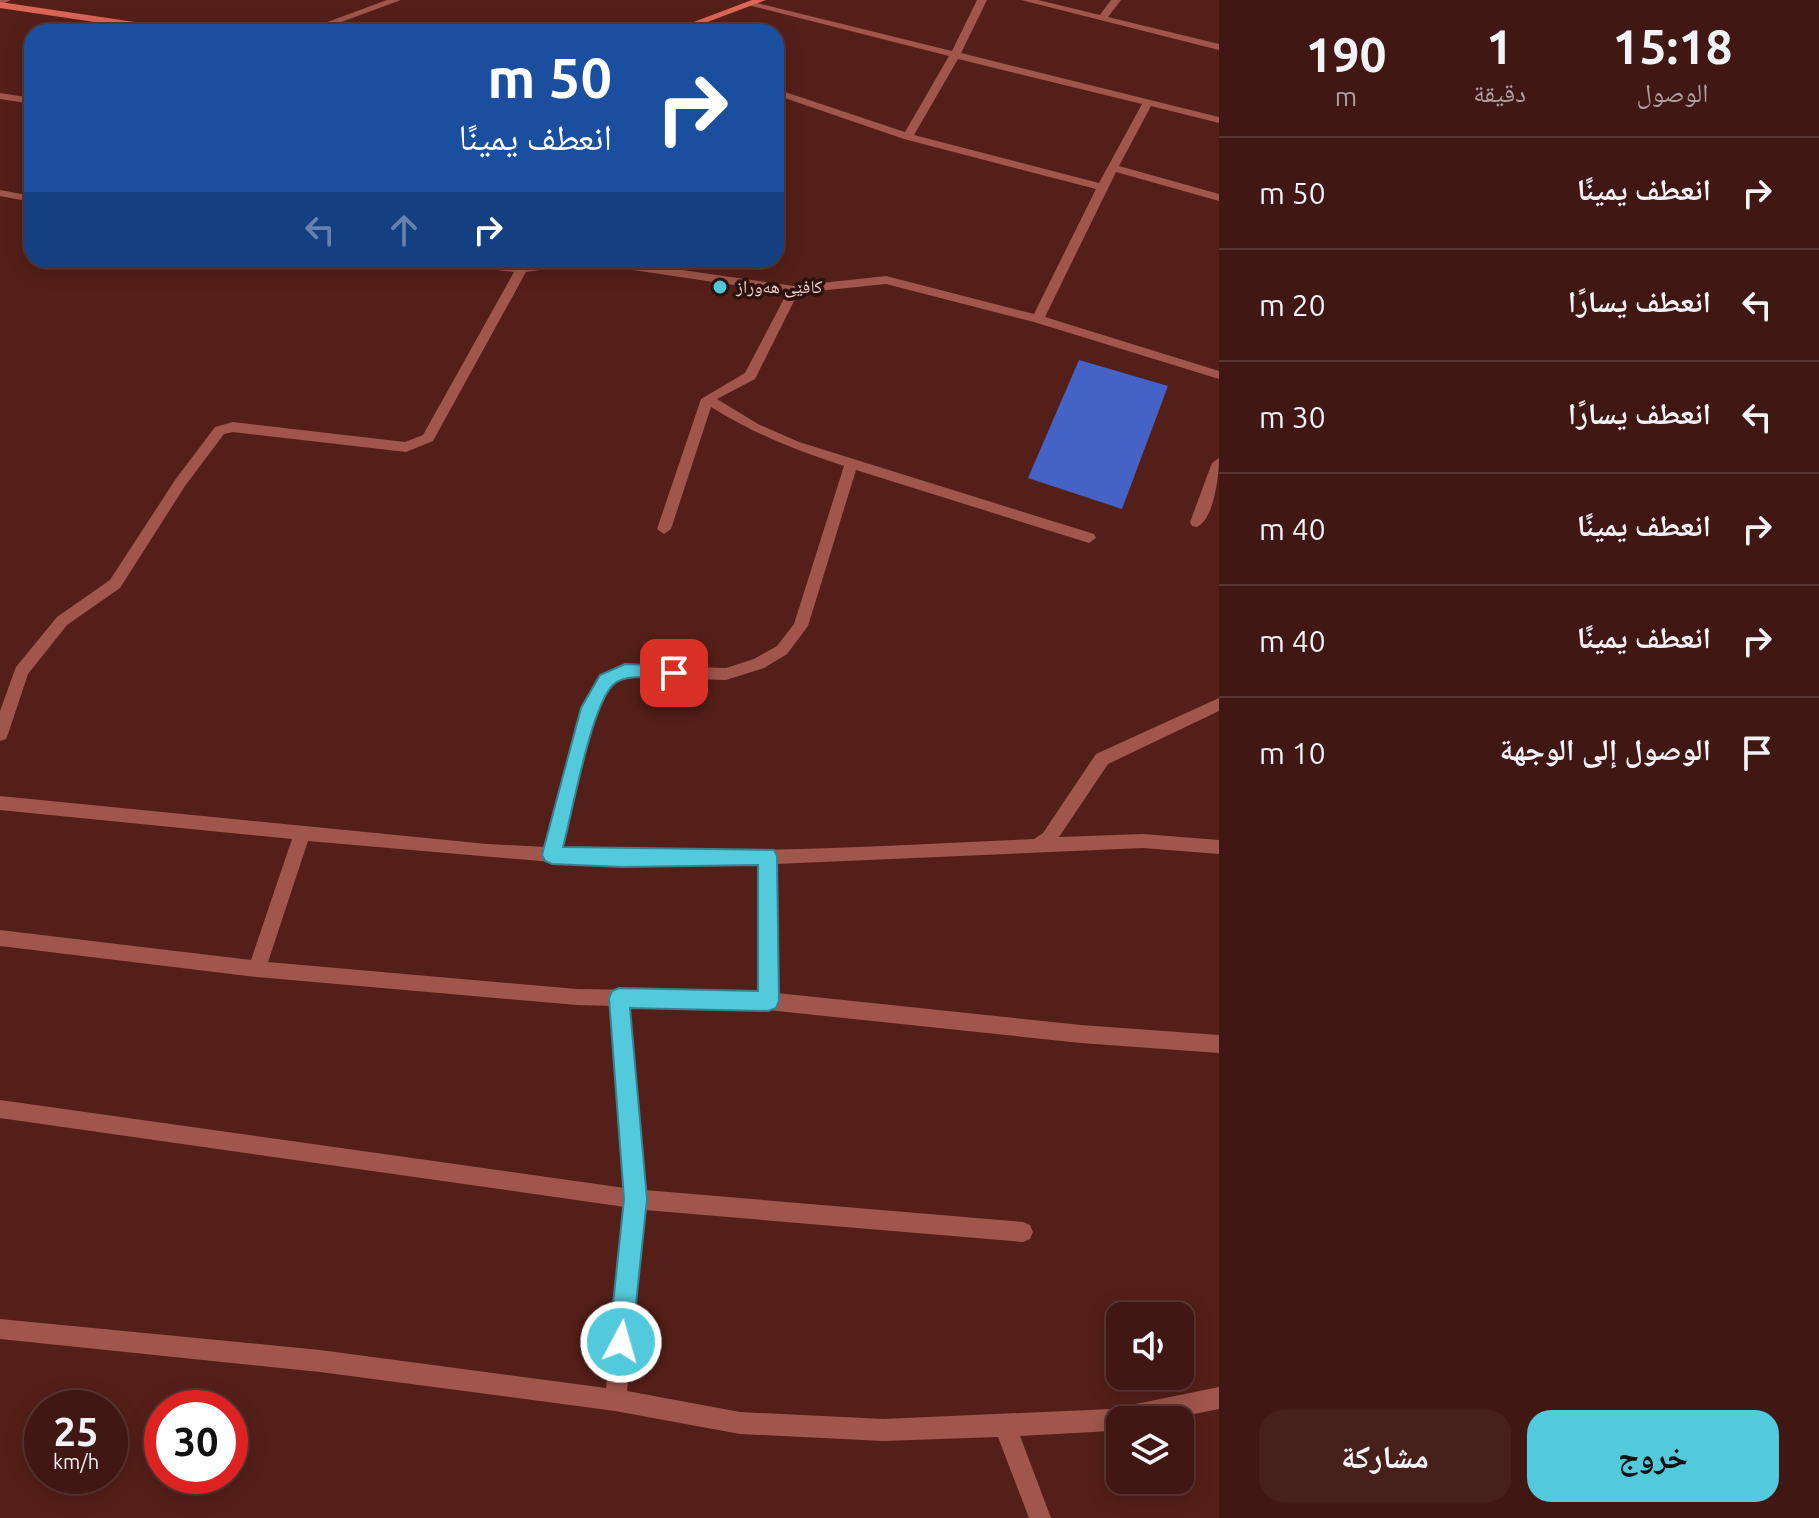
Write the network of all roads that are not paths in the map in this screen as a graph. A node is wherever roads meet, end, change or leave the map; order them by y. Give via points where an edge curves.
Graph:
1 (6, 0) edge
2 (396, 0) edge
3 (761, 0) edge
4 (982, 0) edge
5 (1026, 0) edge
6 (1116, 0) edge
7 (0, 3) edge
8 (749, 4) junction
9 (1102, 19) junction
10 (132, 24) edge
11 (328, 24) edge
12 (694, 24) edge
13 (1219, 47) edge
14 (955, 55) junction
15 (784, 95) edge
16 (0, 96) edge
17 (24, 100) edge
18 (1148, 102) junction
19 (1219, 120) edge
20 (908, 137) junction
21 (1113, 168) junction
22 (1102, 187) junction
23 (0, 193) edge
24 (24, 198) edge
25 (1219, 198) edge
26 (513, 268) edge
27 (529, 268) edge
28 (641, 268) edge
29 (522, 269) junction
30 (794, 290) junction
31 (1038, 319) junction
32 (1219, 375) edge
33 (707, 399) junction
34 (1219, 463) edge
35 (851, 465) junction
36 (1197, 522) dead end
37 (664, 529) dead end
38 (1089, 538) dead end
39 (1219, 704) edge
40 (0, 734) edge
41 (0, 803) edge
42 (303, 832) junction
43 (1038, 845) junction
44 (1219, 847) edge
45 (552, 855) junction
46 (768, 856) junction
47 (0, 938) edge
48 (257, 969) junction
49 (619, 998) junction
50 (768, 1001) junction
51 (1219, 1044) edge
52 (0, 1109) edge
53 (636, 1199) junction
54 (1023, 1232) dead end
55 (0, 1329) edge
56 (1219, 1398) edge
57 (615, 1400) junction
58 (1005, 1426) junction
59 (1040, 1518) edge

1 - 7 street
2 - 11 street
3 - 8 street
4 - 14 street
5 - 9 street
6 - 9 street
7 - 10 street
8 - 12 street
8 - 14 street
9 - 13 street
14 - 18 street
14 - 20 street
15 - 20 street
16 - 17 street
18 - 19 street
18 - 21 street
20 - 22 street
21 - 22 street
21 - 25 street
22 - 31 street
23 - 24 street
26 - 29 street
27 - 29 street
28 - 30 street
29 - 40 street via 428,438 406,447 233,427 220,430 115,584 62,621 21,671
30 - 31 street via 886,280
30 - 33 street via 750,376
31 - 32 street
33 - 35 street via 753,427
33 - 37 street
34 - 36 street
35 - 38 street
35 - 45 street via 801,626 782,650 726,674 625,671 607,680 590,708
39 - 43 street via 1102,759 1049,838
41 - 42 street
42 - 45 street
42 - 48 street
43 - 44 street via 1143,841
43 - 46 street
45 - 46 street
46 - 50 street
47 - 48 street
48 - 49 street
49 - 50 street
49 - 53 street
50 - 51 street
52 - 53 street
53 - 54 street
53 - 57 street
55 - 57 street via 320,1361
56 - 58 street via 1111,1420
57 - 58 street via 740,1423 883,1430
58 - 59 street

